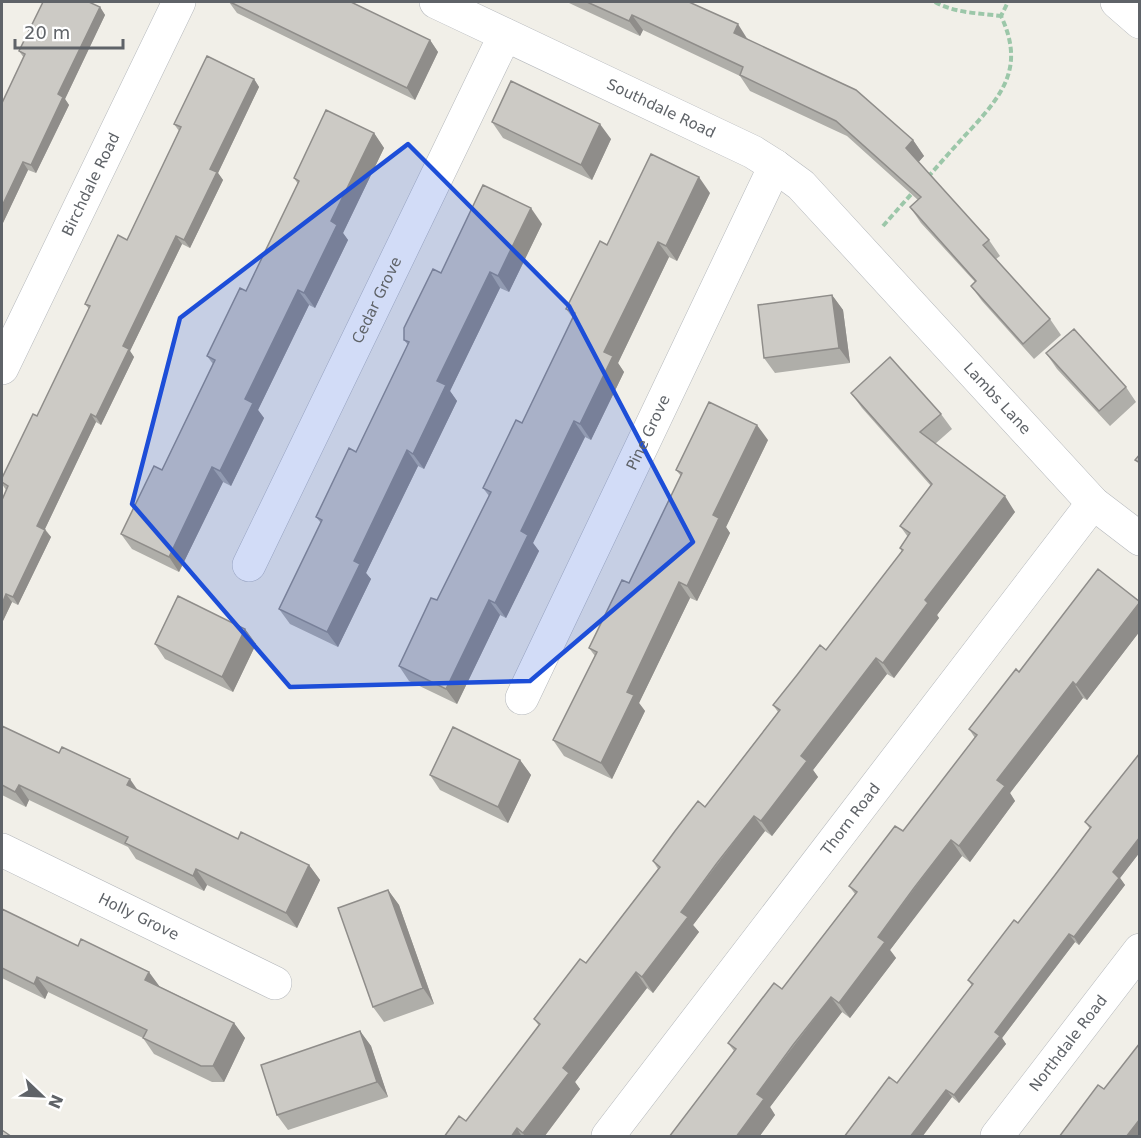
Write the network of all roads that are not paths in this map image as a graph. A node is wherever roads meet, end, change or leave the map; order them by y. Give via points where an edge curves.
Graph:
1 (179, 2) edge
2 (436, 2) edge
3 (1117, 2) edge
4 (1140, 22) edge
5 (505, 35) junction
6 (775, 166) junction
7 (861, 251) joint
8 (2, 368) edge
9 (1093, 503) junction
10 (1140, 539) edge
11 (249, 565) dead end
12 (522, 698) dead end
13 (2, 850) edge
14 (1140, 950) edge
15 (276, 984) dead end
16 (608, 1137) edge
17 (997, 1137) edge

1 - 8 street, Birchdale Road
2 - 5 street, Southdale Road
3 - 4 street
5 - 6 street, Southdale Road
5 - 11 street, Cedar Grove
6 - 7 street, Southdale Road via 801,185
6 - 12 street, Pine Grove
7 - 9 street, Lambs Lane
9 - 10 street, Lambs Lane
9 - 16 street, Thorn Road
13 - 15 street, Holly Grove
14 - 17 street, Northdale Road

